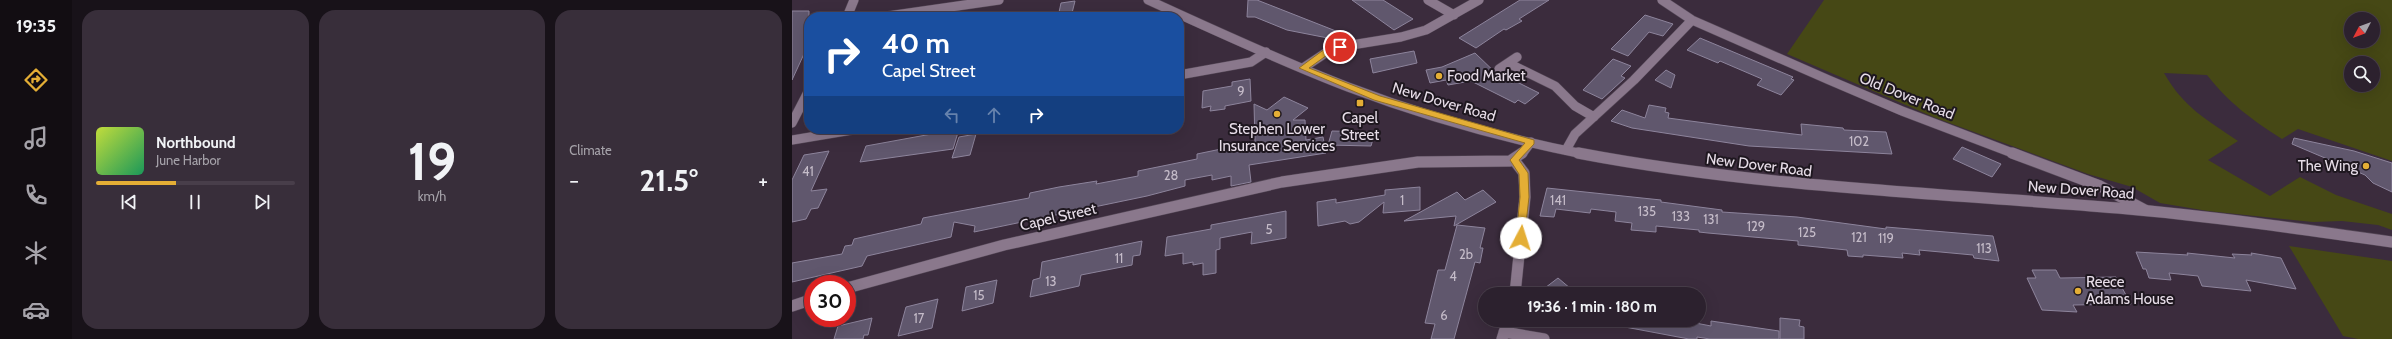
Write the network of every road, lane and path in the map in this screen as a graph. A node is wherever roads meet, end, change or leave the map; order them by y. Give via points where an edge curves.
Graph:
1 (854, 0) edge
2 (999, 0) edge
3 (1148, 0) edge
4 (1428, 0) edge
5 (1479, 0) edge
6 (1662, 0) edge
7 (849, 12) edge
8 (915, 12) edge
9 (1175, 12) edge
10 (1454, 15) junction
11 (1184, 16) edge
12 (1692, 20) junction
13 (1266, 52) junction
14 (1517, 57) dead end
15 (1508, 63) junction
16 (1303, 68) junction
17 (1499, 69) dead end
18 (1184, 73) edge
19 (804, 100) edge
20 (1594, 116) junction
21 (792, 123) edge
22 (828, 134) edge
23 (792, 140) edge
24 (1531, 142) junction
25 (1566, 150) junction
26 (1514, 160) junction
27 (2144, 210) junction
28 (2392, 242) edge
29 (856, 286) edge
30 (1516, 287) edge
31 (804, 302) edge
32 (792, 306) edge
33 (1503, 335) edge
34 (1544, 339) edge

1 - 7 street
2 - 8 street
3 - 9 street, New Dover Road
4 - 10 street
5 - 10 street
6 - 12 street, Old Dover Road
10 - 16 street via 1413,34 1333,48
11 - 13 street, New Dover Road
12 - 20 street via 1634,80
12 - 27 street, Old Dover Road via 1902,111 2100,186
13 - 16 street, New Dover Road
13 - 18 street via 1251,62
14 - 15 street
15 - 17 street
15 - 20 street via 1555,86 1575,106
16 - 24 street, New Dover Road via 1384,100
19 - 21 street
20 - 25 street via 1571,138
22 - 23 street
24 - 25 street, New Dover Road
24 - 26 street
25 - 27 street, New Dover Road via 1740,180
26 - 29 street, Capel Street via 1418,162 1296,180 1004,245
26 - 30 street via 1524,173
27 - 28 street, New Dover Road via 2269,224
31 - 32 street
33 - 34 street

